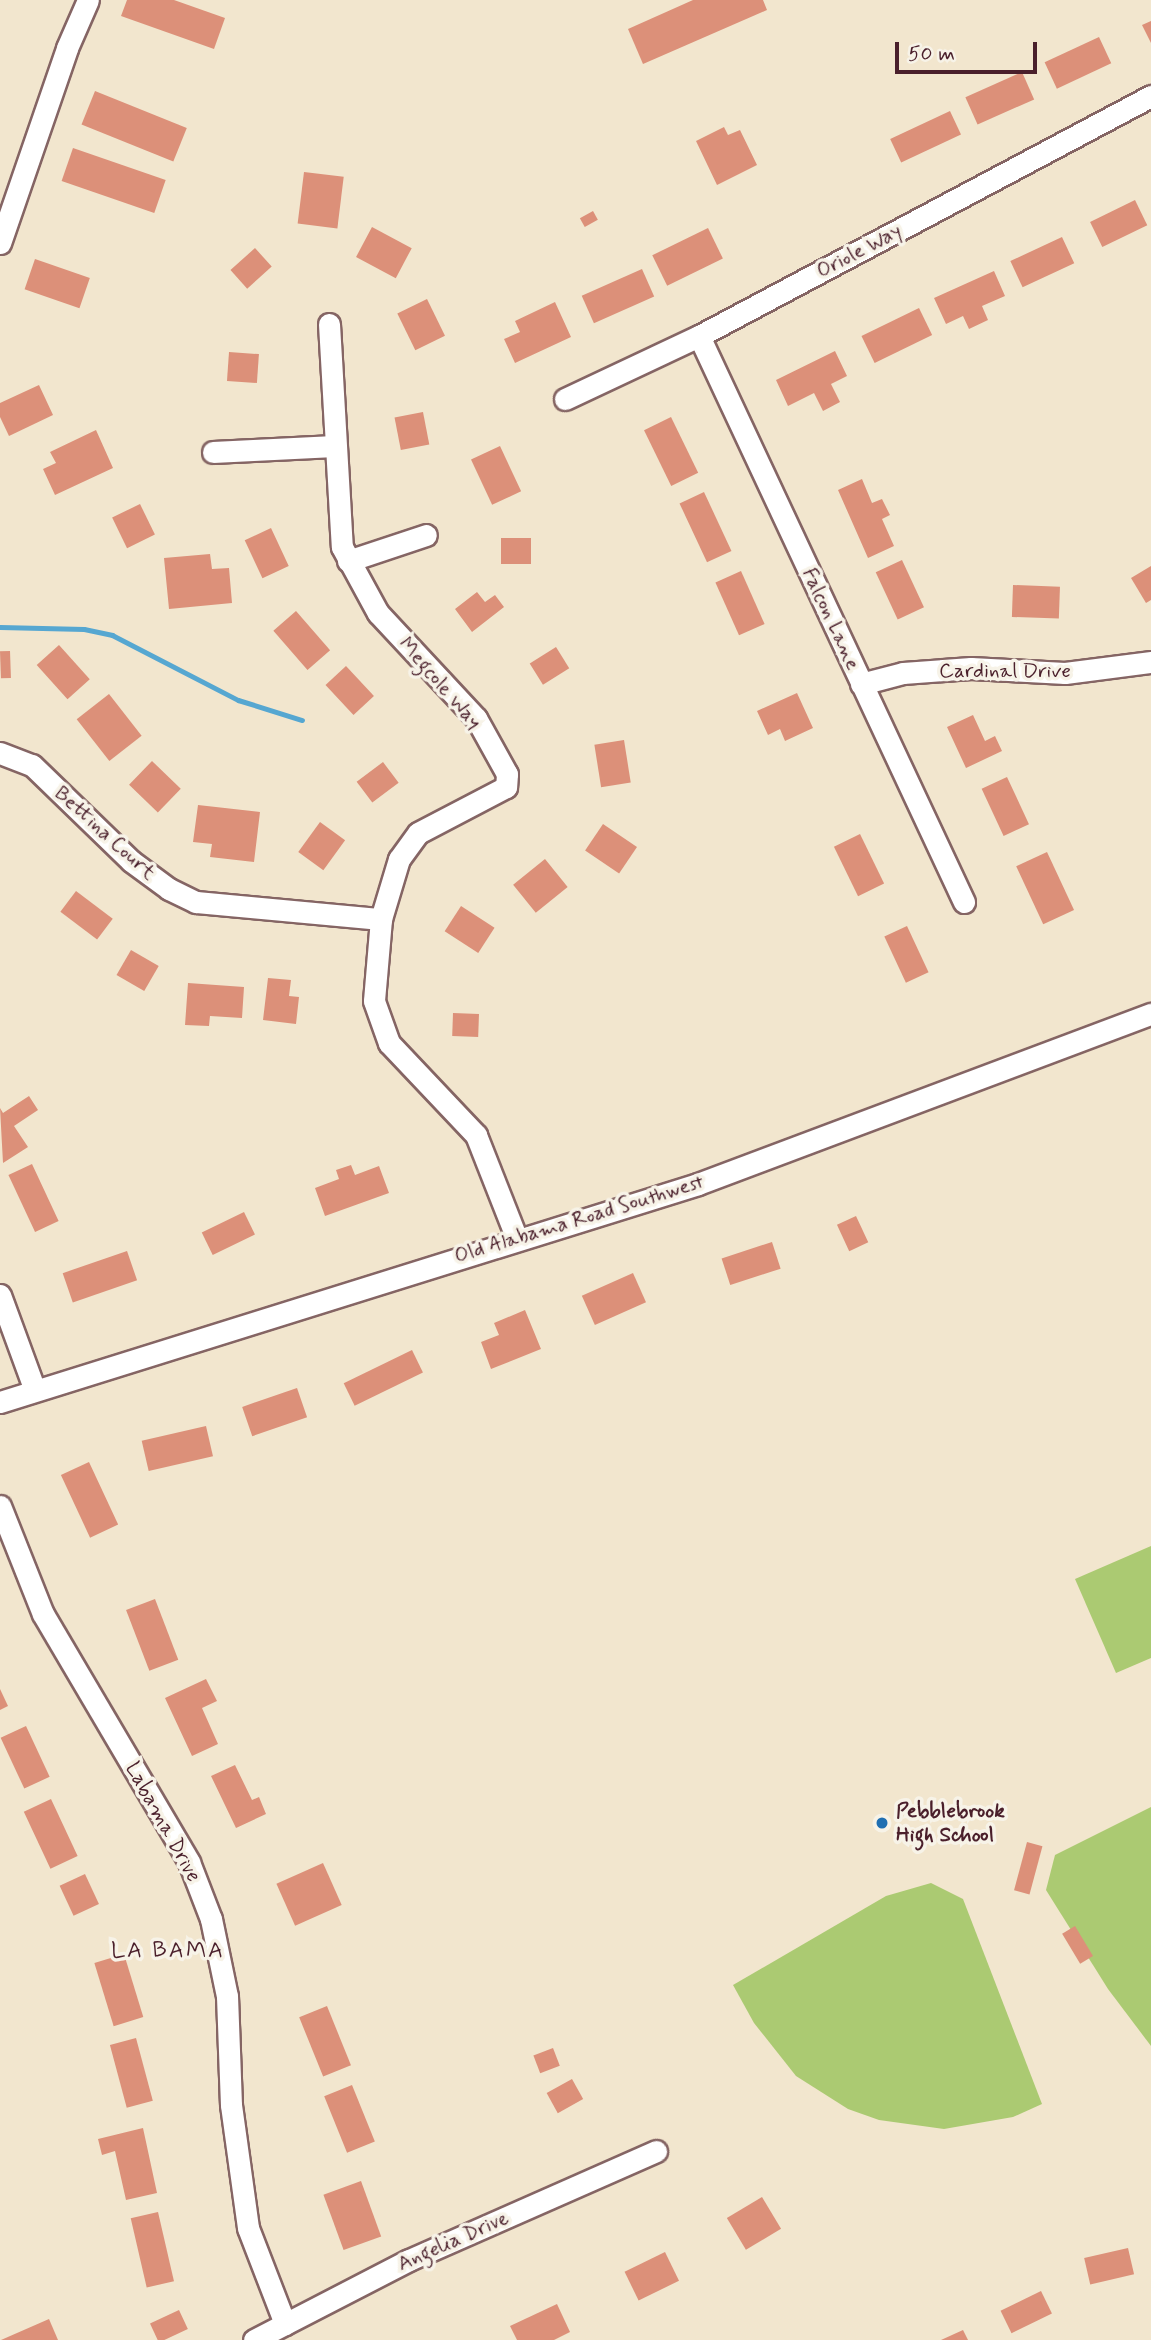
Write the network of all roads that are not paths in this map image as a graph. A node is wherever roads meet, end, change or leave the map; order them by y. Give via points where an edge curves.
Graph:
1 (88, 0) edge
2 (1151, 96) edge
3 (0, 243) edge
4 (329, 324) dead end
5 (699, 336) junction
6 (565, 400) dead end
7 (334, 446) junction
8 (213, 452) dead end
9 (426, 535) dead end
10 (348, 561) junction
11 (1151, 662) edge
12 (860, 684) junction
13 (0, 754) edge
14 (964, 902) dead end
15 (381, 919) junction
16 (1151, 1014) edge
17 (517, 1238) junction
18 (0, 1295) edge
19 (34, 1388) junction
20 (0, 1402) edge
21 (0, 1506) edge
22 (656, 2151) dead end
23 (285, 2324) junction
24 (254, 2340) edge

1 - 3 street via 66,48
2 - 5 street, Oriole Way
4 - 7 street, Megcole Way
5 - 6 street, Oriole Way
5 - 12 street, Falcon Lane
7 - 8 street
7 - 10 street, Megcole Way via 342,547
9 - 10 street
10 - 15 street, Megcole Way via 378,613 476,718 508,774 506,788 418,834 399,859
11 - 12 street, Cardinal Drive via 1065,673 971,668 904,673
12 - 14 street, Falcon Lane
13 - 15 street, Bettina Court via 32,765 131,861 196,902
15 - 17 street, Megcole Way via 374,989 380,1023 389,1043 476,1135
16 - 17 street, Old Alabama Road Southwest via 698,1184
17 - 19 street, Old Alabama Road Southwest
18 - 19 street
19 - 20 street, Old Alabama Road Southwest
21 - 23 street, Labama Drive via 43,1614 189,1862 211,1919 228,1996 232,2105 248,2228
22 - 23 street, Angelia Drive via 408,2260
23 - 24 street, Angelia Drive

